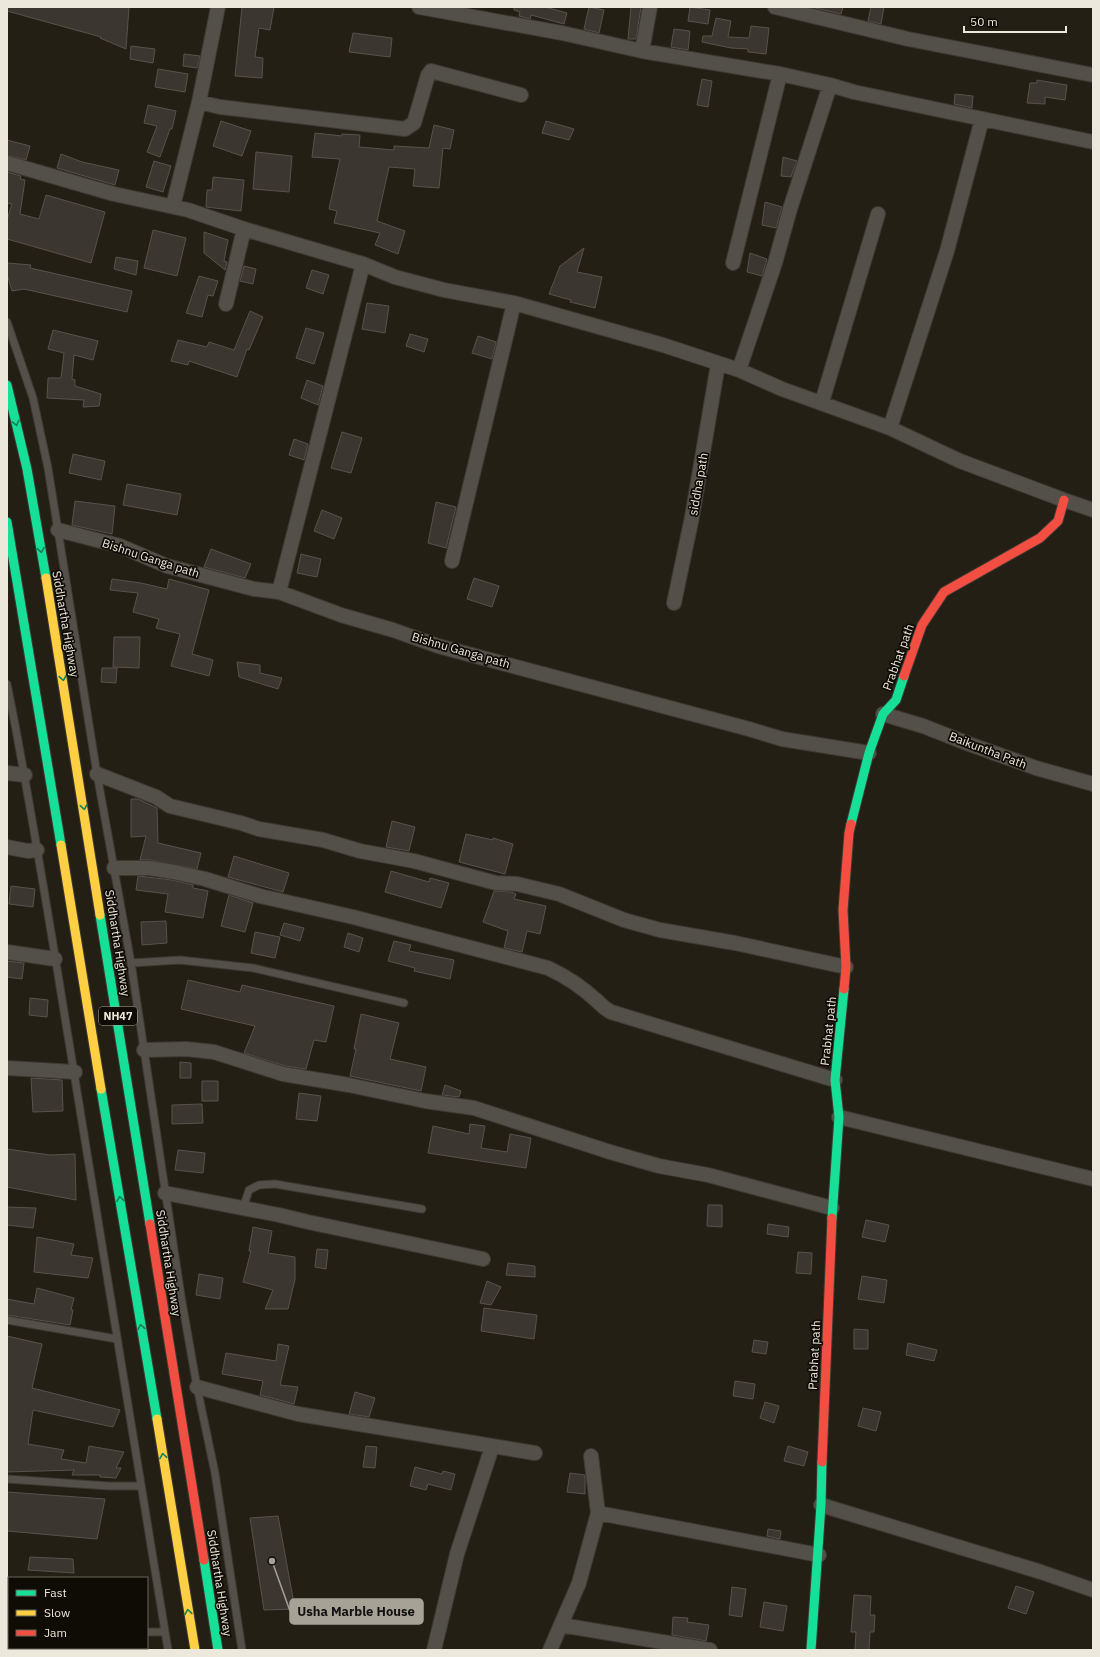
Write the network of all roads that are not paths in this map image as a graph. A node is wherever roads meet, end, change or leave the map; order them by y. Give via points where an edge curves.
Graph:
1 (218, 7) edge
2 (419, 7) edge
3 (650, 7) edge
4 (776, 7) edge
5 (642, 51) junction
6 (780, 74) junction
7 (1093, 75) edge
8 (830, 85) junction
9 (521, 95) dead end
10 (199, 102) junction
11 (982, 119) junction
12 (1093, 142) edge
13 (7, 163) edge
14 (173, 206) junction
15 (878, 214) dead end
16 (244, 229) junction
17 (733, 263) dead end
18 (363, 264) junction
19 (514, 303) junction
20 (226, 304) dead end
21 (7, 322) edge
22 (718, 364) junction
23 (739, 370) junction
24 (7, 385) edge
25 (822, 402) junction
26 (890, 428) junction
27 (1064, 500) junction
28 (1093, 510) edge
29 (7, 522) edge
30 (58, 530) junction
31 (452, 561) dead end
32 (279, 592) junction
33 (674, 603) dead end
34 (7, 684) edge
35 (883, 714) junction
36 (870, 753) junction
37 (7, 772) edge
38 (97, 774) junction
39 (25, 775) junction
40 (1093, 784) edge
41 (7, 847) edge
42 (37, 850) junction
43 (114, 868) junction
44 (7, 952) edge
45 (55, 959) junction
46 (131, 963) junction
47 (846, 967) junction
48 (404, 1003) dead end
49 (144, 1050) junction
50 (7, 1068) edge
51 (75, 1072) junction
52 (835, 1080) junction
53 (839, 1117) junction
54 (1093, 1179) edge
55 (165, 1193) junction
56 (243, 1208) junction
57 (832, 1208) junction
58 (422, 1209) dead end
59 (482, 1259) dead end
60 (7, 1320) edge
61 (117, 1339) junction
62 (196, 1387) junction
63 (492, 1447) junction
64 (535, 1453) dead end
65 (591, 1456) dead end
66 (7, 1479) edge
67 (191, 1479) junction
68 (167, 1482) junction
69 (140, 1486) junction
70 (821, 1505) junction
71 (598, 1513) junction
72 (819, 1555) junction
73 (1093, 1590) edge
74 (562, 1625) junction
75 (148, 1632) edge
76 (165, 1632) junction
77 (168, 1650) edge
78 (195, 1650) edge
79 (218, 1650) edge
80 (242, 1650) edge
81 (434, 1650) edge
82 (550, 1650) edge
83 (710, 1650) edge
84 (811, 1650) edge

1 - 10 street
2 - 5 street via 562,33
3 - 5 street
4 - 7 street via 908,39
5 - 6 street
6 - 8 street
6 - 17 street
8 - 11 street
8 - 23 street
9 - 10 street via 431,71 414,123 405,129 220,107
10 - 14 street
11 - 12 street
11 - 26 street via 947,252
13 - 14 street via 114,194
14 - 16 street
15 - 25 street
16 - 18 street
16 - 20 street
18 - 19 street via 395,277 444,290
18 - 32 street
19 - 22 street via 664,345
19 - 31 street
21 - 30 lane via 33,398
22 - 23 street
22 - 33 street, siddha path via 692,517
23 - 25 street via 782,389
24 -> 67 main road, Siddhartha Highway / NH47 via 27,469 60,662
25 - 26 street via 853,416
26 - 27 street via 960,461
27 - 28 street
27 - 35 main road, Prabhat path via 1058,521 1040,538 944,592 922,625 896,700
68 -> 29 main road, NH47
30 - 32 street, Bishnu Ganga path via 120,546 167,566 254,589
30 - 38 lane
32 - 36 street, Bishnu Ganga path via 438,646 561,680 782,739
34 - 39 lane
35 - 36 main road, Prabhat path
35 - 40 street, Baikuntha Path via 1036,768
36 - 47 main road, Prabhat path via 849,833 843,910
37 - 39 street
38 - 43 lane
38 - 47 street via 156,797 170,806 259,829 323,840 496,883 517,884 559,894 624,920 660,930
39 - 42 lane
41 - 42 street
42 - 45 lane
43 - 46 lane
43 - 52 street via 149,868 174,872 548,968 566,977 611,1012
44 - 45 street
45 - 51 lane
46 - 48 lane via 180,960 253,968
46 - 49 lane
47 - 52 main road, Prabhat path
49 - 55 lane
49 - 57 street via 186,1049 214,1052 282,1074 474,1108 610,1152 667,1167 708,1174
50 - 51 street
51 - 61 lane
52 - 53 main road, Prabhat path
53 - 54 street
53 - 57 main road, Prabhat path
55 - 56 street
55 - 62 lane
56 - 58 lane via 249,1190 259,1185 275,1184
56 - 59 street
57 - 70 main road, Prabhat path
60 - 61 lane
61 - 69 lane
62 - 63 street via 298,1414
62 - 80 lane via 215,1473
63 - 64 street
63 - 81 street via 457,1554
65 - 71 street
66 - 69 lane
67 - 68 main road
67 - 79 main road, Siddhartha Highway / NH47
78 -> 68 main road, NH47
69 - 76 lane
70 - 72 main road, Prabhat path
70 - 73 street
71 - 72 street
71 - 74 street via 579,1583
72 - 84 main road, Prabhat path
74 - 82 street
74 - 83 street
75 - 76 lane
76 - 77 lane

